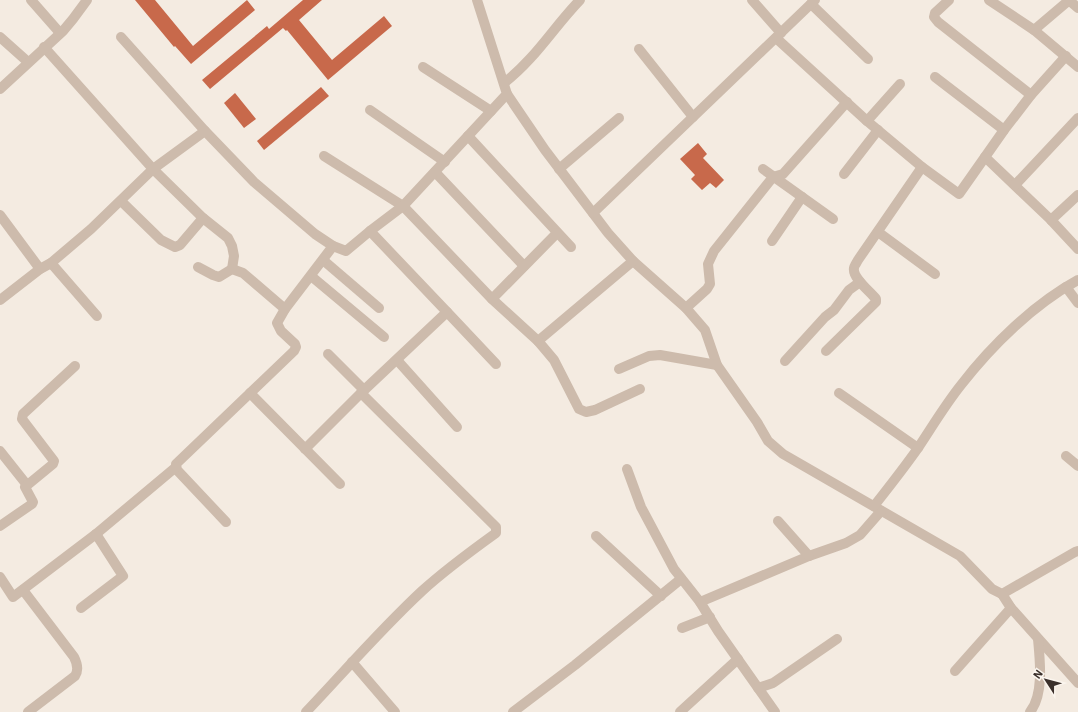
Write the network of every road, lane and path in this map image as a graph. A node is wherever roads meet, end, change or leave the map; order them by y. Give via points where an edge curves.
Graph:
1 (32, 0) edge
2 (88, 0) edge
3 (477, 0) edge
4 (752, 0) edge
5 (949, 0) edge
6 (989, 0) edge
7 (574, 2) edge
8 (813, 2) edge
9 (1078, 8) edge
10 (1034, 30) junction
11 (60, 34) junction
12 (778, 36) junction
13 (0, 37) edge
14 (121, 37) dead end
15 (44, 47) junction
16 (639, 49) dead end
17 (1066, 56) junction
18 (868, 59) dead end
19 (28, 62) junction
20 (423, 67) dead end
21 (1078, 67) edge
22 (935, 77) dead end
23 (504, 83) junction
24 (900, 84) dead end
25 (0, 89) edge
26 (507, 94) junction
27 (1031, 96) junction
28 (847, 102) junction
29 (370, 110) dead end
30 (491, 111) junction
31 (693, 117) junction
32 (619, 118) dead end
33 (1078, 118) edge
34 (868, 121) junction
35 (878, 130) junction
36 (1004, 130) junction
37 (206, 131) junction
38 (468, 136) junction
39 (324, 156) dead end
40 (985, 157) junction
41 (445, 162) junction
42 (922, 167) junction
43 (153, 169) junction
44 (559, 169) junction
45 (763, 169) dead end
46 (435, 172) junction
47 (844, 174) dead end
48 (773, 177) junction
49 (1015, 185) junction
50 (1078, 195) edge
51 (802, 197) junction
52 (120, 201) junction
53 (403, 206) junction
54 (593, 213) junction
55 (0, 215) edge
56 (203, 218) junction
57 (833, 219) dead end
58 (1052, 220) junction
59 (370, 231) junction
60 (878, 232) junction
61 (557, 233) junction
62 (772, 241) dead end
63 (1076, 243) edge
64 (333, 246) junction
65 (571, 247) dead end
66 (323, 260) junction
67 (633, 261) junction
68 (51, 263) junction
69 (524, 266) junction
70 (198, 267) dead end
71 (40, 269) junction
72 (232, 269) junction
73 (935, 274) dead end
74 (311, 276) junction
75 (1078, 280) edge
76 (860, 282) junction
77 (1066, 287) junction
78 (492, 299) junction
79 (0, 300) edge
80 (1078, 302) edge
81 (380, 308) dead end
82 (686, 308) junction
83 (285, 309) junction
84 (446, 312) junction
85 (97, 316) dead end
86 (384, 337) dead end
87 (538, 341) junction
88 (826, 351) dead end
89 (328, 354) dead end
90 (397, 360) junction
91 (785, 361) dead end
92 (496, 364) dead end
93 (717, 365) junction
94 (75, 366) dead end
95 (619, 369) dead end
96 (640, 389) dead end
97 (363, 392) junction
98 (250, 393) junction
99 (839, 393) dead end
100 (458, 427) dead end
101 (918, 448) junction
102 (305, 449) junction
103 (0, 450) edge
104 (1066, 456) dead end
105 (1078, 466) edge
106 (176, 467) junction
107 (627, 469) dead end
108 (340, 484) dead end
109 (27, 485) junction
110 (878, 509) junction
111 (226, 522) dead end
112 (778, 522) dead end
113 (0, 526) edge
114 (96, 534) junction
115 (596, 536) dead end
116 (1078, 551) edge
117 (809, 556) junction
118 (0, 577) edge
119 (682, 579) junction
120 (23, 590) junction
121 (1002, 594) junction
122 (661, 596) junction
123 (700, 602) junction
124 (81, 608) dead end
125 (1011, 608) junction
126 (710, 617) junction
127 (682, 628) dead end
128 (837, 639) dead end
129 (1038, 639) junction
130 (738, 659) junction
131 (352, 662) junction
132 (955, 671) dead end
133 (1078, 683) edge
134 (758, 688) junction
135 (28, 712) edge
136 (306, 712) edge
137 (395, 712) edge
138 (513, 712) edge
139 (680, 712) edge
140 (775, 712) edge
141 (1030, 712) edge

1 - 11 street
2 - 11 street
3 - 23 street
4 - 12 street
5 - 27 street via 935,13 934,17 938,22
6 - 10 street
7 - 23 street via 532,58
8 - 12 street
8 - 18 street
9 - 10 street via 1072,2 1067,2
10 - 17 street
11 - 15 street
12 - 28 street
12 - 31 street
13 - 19 street
14 - 37 street
15 - 19 street
15 - 43 street
16 - 31 street
17 - 21 street
17 - 27 street
19 - 25 street
20 - 30 street
22 - 36 street
23 - 26 street
24 - 34 street
26 - 30 street
26 - 44 street
27 - 36 street
28 - 34 street
28 - 48 street via 783,174
29 - 41 street
30 - 38 street
31 - 54 street
32 - 44 street
33 - 49 street
34 - 35 street
35 - 42 street
35 - 47 street
36 - 40 street
37 - 43 street
37 - 64 street via 254,182
38 - 41 street
38 - 61 street
39 - 53 street
40 - 42 street via 959,194
40 - 49 street
41 - 46 street
42 - 60 street
43 - 52 street
43 - 56 street
44 - 54 street
45 - 48 street
46 - 53 street
46 - 69 street
48 - 51 street
48 - 82 street via 714,251 708,264 710,284
49 - 58 street
50 - 58 street
51 - 57 street
51 - 62 street
52 - 56 street via 161,240 175,247 180,245
52 - 68 street
53 - 59 street
53 - 78 street
54 - 67 street
55 - 71 street
56 - 72 street via 228,238 234,256
58 - 63 street
59 - 64 street via 346,251
59 - 84 street
60 - 73 street
60 - 76 street via 854,269
61 - 65 street
61 - 69 street
64 - 66 street
66 - 74 street
66 - 81 street
67 - 82 street
67 - 87 street
68 - 71 street
68 - 85 street
69 - 78 street
70 - 72 street via 219,276
71 - 79 street
72 - 83 street via 243,273
74 - 83 street
74 - 86 street
75 - 77 street
76 - 88 street via 873,294 876,302
76 - 91 street via 849,290 834,310 824,317
77 - 80 street
77 - 101 street via 1027,316 976,367
78 - 87 street
82 - 93 street via 705,330
83 - 98 street via 278,326 295,344 294,351
84 - 90 street
84 - 92 street
87 - 96 street via 554,360 579,409 586,412 595,410
89 - 97 street
90 - 97 street
90 - 100 street
93 - 95 street via 660,355 649,356
93 - 110 street via 768,441 782,454
94 - 109 street via 27,409 22,417 54,461
97 - 102 street
97 - 131 street via 497,530 422,592
98 - 102 street
98 - 106 street via 177,462
99 - 101 street
101 - 110 street
102 - 108 street
103 - 109 street
104 - 105 street
106 - 111 street
106 - 114 street
107 - 119 street via 641,507 674,569
109 - 113 street via 25,489 32,504
110 - 117 street via 860,535 846,543
110 - 121 street via 960,556 992,589
112 - 117 street
114 - 120 street
114 - 124 street via 123,576
115 - 122 street
116 - 121 street
117 - 123 street
118 - 120 street via 13,597
119 - 122 street
119 - 123 street
120 - 135 street via 74,656 78,672
121 - 125 street
122 - 138 street
123 - 126 street
125 - 129 street
125 - 132 street
126 - 127 street
126 - 130 street
128 - 134 street via 773,683
129 - 133 street
129 - 141 street via 1038,694
130 - 134 street
130 - 139 street
131 - 136 street
131 - 137 street
134 - 140 street

